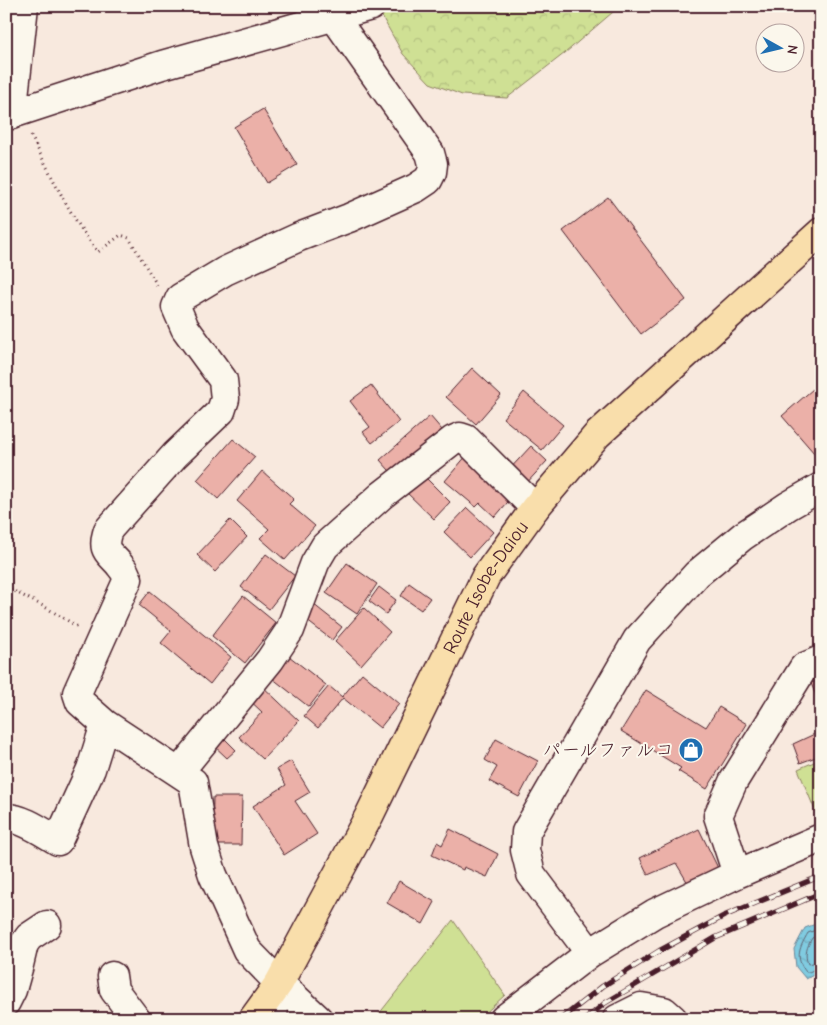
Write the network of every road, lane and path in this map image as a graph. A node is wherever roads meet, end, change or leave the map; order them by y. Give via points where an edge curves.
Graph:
1 (24, 6) edge
2 (371, 6) edge
3 (334, 17) junction
4 (12, 115) edge
5 (821, 232) edge
6 (176, 307) junction
7 (821, 487) edge
8 (535, 508) junction
9 (6, 587) edge
10 (100, 640) junction
11 (821, 660) edge
12 (105, 724) junction
13 (179, 772) junction
14 (6, 818) edge
15 (821, 838) edge
16 (737, 874) junction
17 (47, 925) dead end
18 (590, 953) junction
19 (13, 961) edge
20 (112, 976) dead end
21 (279, 983) junction
22 (6, 1002) edge
23 (136, 1019) edge
24 (253, 1019) edge
25 (272, 1019) edge
26 (318, 1019) edge
27 (504, 1019) edge
28 (617, 1019) edge
29 (673, 1019) edge

1 - 4 street
2 - 3 street
3 - 4 street via 162,65
3 - 6 street via 430,153 433,164 428,180 225,271 180,298
4 - 6 path via 98,252 121,235 129,238 161,291
5 - 8 main road, Route Isobe-Daiou via 596,435
6 - 10 street via 185,328 223,380 225,399 222,410 175,455 108,530 106,550 123,568 128,580
7 - 18 street via 744,536 697,574 637,640 526,832 525,850 531,874
8 - 13 street via 466,439 453,440 382,495 325,546 315,563 290,630 270,660
8 - 21 main road, Route Isobe-Daiou via 486,576 369,816
9 - 10 path
10 - 12 street via 77,693 80,702
11 - 16 street via 804,667 733,782 718,816
12 - 13 street
12 - 14 street via 92,769 58,841 21,821
13 - 21 street via 193,782 204,847 247,950
15 - 16 street
16 - 18 street via 655,912
17 - 19 street via 29,937
18 - 27 street
19 - 22 street via 12,990
20 - 23 street via 114,990
21 - 24 main road, Route Isobe-Daiou
21 - 25 street
21 - 26 street
28 - 29 street via 641,1007 664,1011

